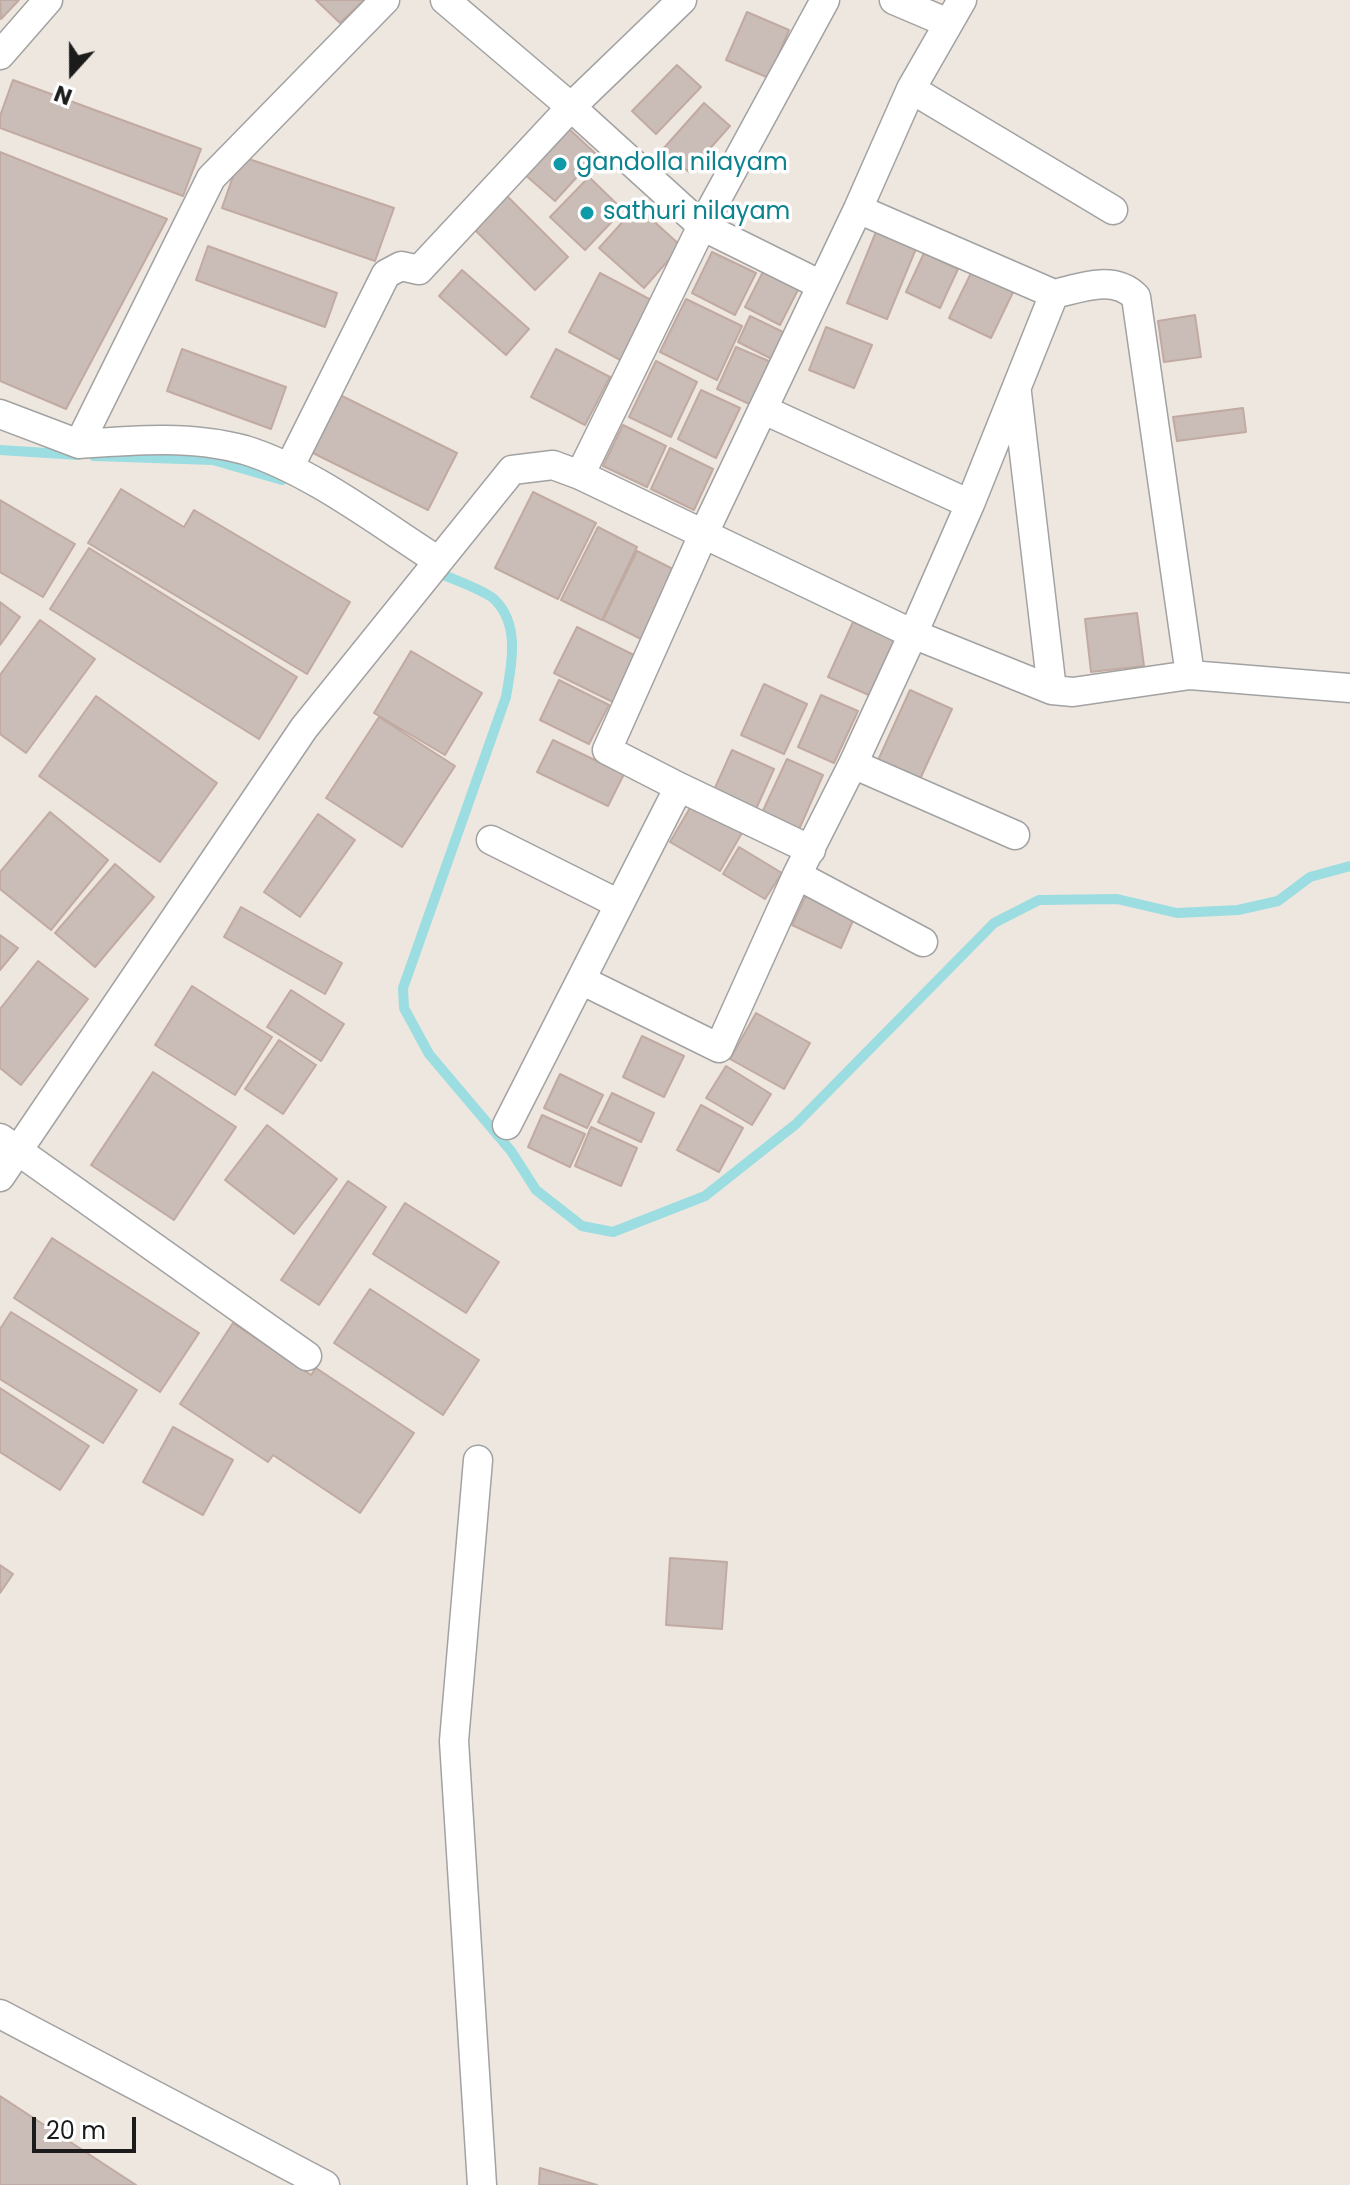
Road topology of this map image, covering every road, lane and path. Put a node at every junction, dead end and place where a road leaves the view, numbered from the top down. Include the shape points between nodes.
1 (48, 0) edge
2 (385, 0) edge
3 (445, 0) edge
4 (682, 0) edge
5 (825, 0) edge
6 (894, 0) edge
7 (955, 12) edge
8 (0, 55) edge
9 (911, 89) junction
10 (571, 107) junction
11 (858, 209) junction
12 (1113, 210) dead end
13 (702, 226) junction
14 (821, 285) junction
15 (1054, 294) junction
16 (1016, 389) junction
17 (764, 410) junction
18 (0, 414) edge
19 (79, 444) junction
20 (289, 468) junction
21 (580, 475) junction
22 (970, 504) junction
23 (703, 535) junction
24 (437, 560) junction
25 (913, 634) junction
26 (1190, 675) junction
27 (1350, 688) edge
28 (1052, 690) junction
29 (853, 764) junction
30 (679, 787) junction
31 (1015, 835) dead end
32 (491, 840) dead end
33 (811, 850) junction
34 (797, 875) junction
35 (619, 904) junction
36 (923, 942) dead end
37 (581, 980) junction
38 (507, 1125) dead end
39 (8, 1144) edge
40 (0, 1177) edge
41 (307, 1356) dead end
42 (478, 1460) dead end
43 (0, 2014) edge
44 (325, 2185) edge
45 (482, 2185) edge

1 - 8 street
2 - 19 street via 211,178
3 - 10 street
4 - 10 street
5 - 13 street
6 - 7 street
7 - 9 street
9 - 11 street
9 - 12 street
10 - 13 street
10 - 20 street via 419,270 401,266 386,274
11 - 14 street
11 - 15 street
13 - 14 street
13 - 21 street
14 - 17 street
15 - 16 street
15 - 26 street via 1106,283 1127,288 1136,297
16 - 22 street
16 - 28 street
17 - 22 street
17 - 23 street
18 - 19 street
19 - 20 street via 199,442 244,450
20 - 24 street
21 - 23 street
21 - 24 street via 553,465 512,470
22 - 25 street
23 - 25 street
23 - 30 street via 607,750
24 - 39 street via 304,728
25 - 28 street
25 - 29 street
26 - 27 street
26 - 28 street via 1073,692
29 - 31 street
29 - 33 street
30 - 33 street
30 - 35 street
32 - 35 street
33 - 34 street
34 - 36 street
34 - 37 street via 719,1048
35 - 37 street
37 - 38 street
39 - 40 street
39 - 41 street
42 - 45 street via 454,1741
43 - 44 street

